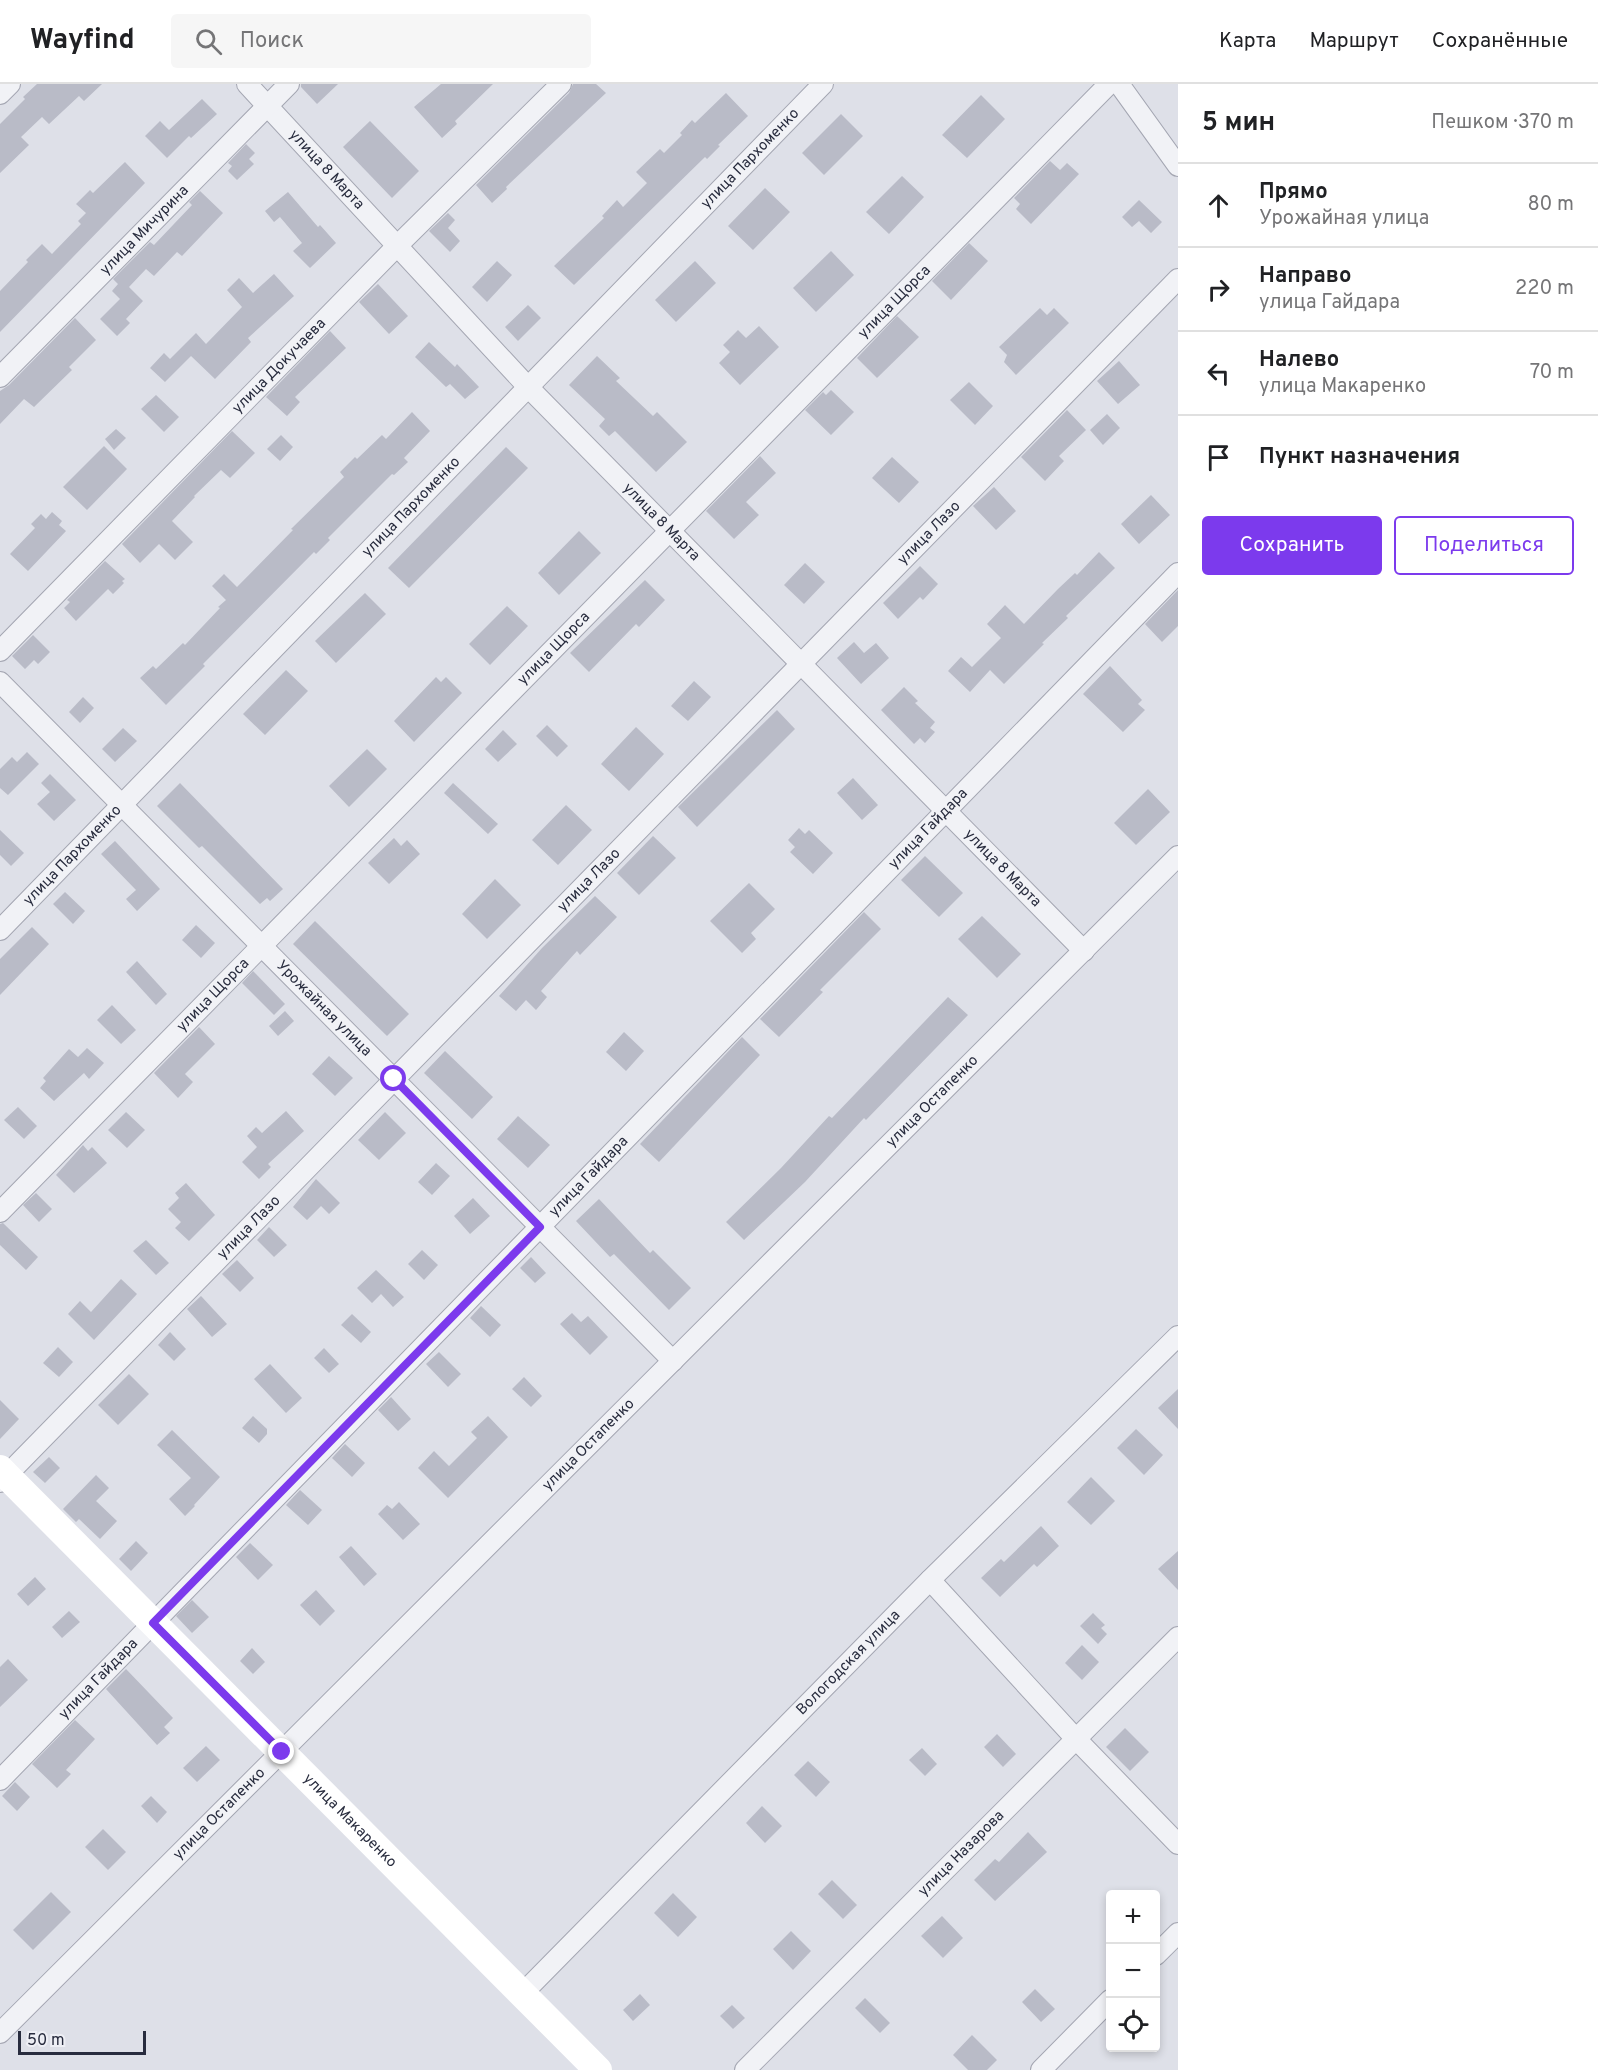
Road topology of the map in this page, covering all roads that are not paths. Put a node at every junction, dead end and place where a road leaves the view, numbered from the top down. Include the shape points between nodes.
1 (10, 84) edge
2 (248, 84) edge
3 (289, 84) edge
4 (561, 84) edge
5 (823, 84) edge
6 (1109, 84) edge
7 (1119, 84) edge
8 (0, 94) edge
9 (267, 105) junction
10 (1178, 166) edge
11 (397, 246) junction
12 (1178, 279) edge
13 (0, 377) edge
14 (528, 387) junction
15 (670, 531) junction
16 (1178, 573) edge
17 (0, 651) edge
18 (801, 663) junction
19 (0, 682) edge
20 (122, 804) junction
21 (946, 811) junction
22 (1178, 856) edge
23 (0, 930) edge
24 (262, 946) junction
25 (1084, 951) junction
26 (394, 1079) junction
27 (0, 1212) edge
28 (540, 1227) junction
29 (1178, 1336) edge
30 (673, 1361) junction
31 (2, 1475) edge
32 (930, 1580) junction
33 (153, 1623) junction
34 (1178, 1637) edge
35 (1076, 1738) junction
36 (282, 1752) junction
37 (0, 1780) edge
38 (1178, 1844) edge
39 (1178, 1933) edge
40 (1160, 1950) edge
41 (522, 1994) junction
42 (1106, 2004) edge
43 (0, 2033) edge
44 (598, 2070) edge
45 (745, 2070) edge
46 (1041, 2070) edge

1 - 8 street
2 - 9 street, улица 8 Марта
3 - 9 street, улица Мичурина
4 - 11 street, улица Докучаева
5 - 14 street, улица Пархоменко
6 - 15 street, улица Щорса
7 - 10 street
9 - 11 street, улица 8 Марта
9 - 13 street, улица Мичурина
11 - 14 street, улица 8 Марта
11 - 17 street, улица Докучаева
12 - 18 street, улица Лазо
14 - 15 street, улица 8 Марта
14 - 20 street, улица Пархоменко
15 - 18 street, улица 8 Марта
15 - 24 street, улица Щорса
16 - 21 street, улица Гайдара
18 - 21 street, улица 8 Марта
18 - 26 street, улица Лазо
19 - 20 street, Урожайная улица
20 - 23 street, улица Пархоменко
20 - 24 street, Урожайная улица
21 - 25 street, улица 8 Марта
21 - 28 street, улица Гайдара
22 - 25 street, улица Остапенко
24 - 26 street, Урожайная улица
24 - 27 street, улица Щорса
25 - 30 street, улица Остапенко
26 - 28 street, Урожайная улица
26 - 31 street, улица Лазо
28 - 30 street, Урожайная улица
28 - 33 street, улица Гайдара
29 - 32 street, Вологодская улица
30 - 36 street, улица Остапенко
31 - 33 street, улица Макаренко
32 - 35 street
32 - 41 street, Вологодская улица
33 - 36 street, улица Макаренко
33 - 37 street, улица Гайдара
34 - 35 street, улица Назарова
35 - 38 street
35 - 45 street, улица Назарова
36 - 41 street, улица Макаренко
36 - 43 street, улица Остапенко
39 - 40 street
41 - 44 street, улица Макаренко
42 - 46 street

